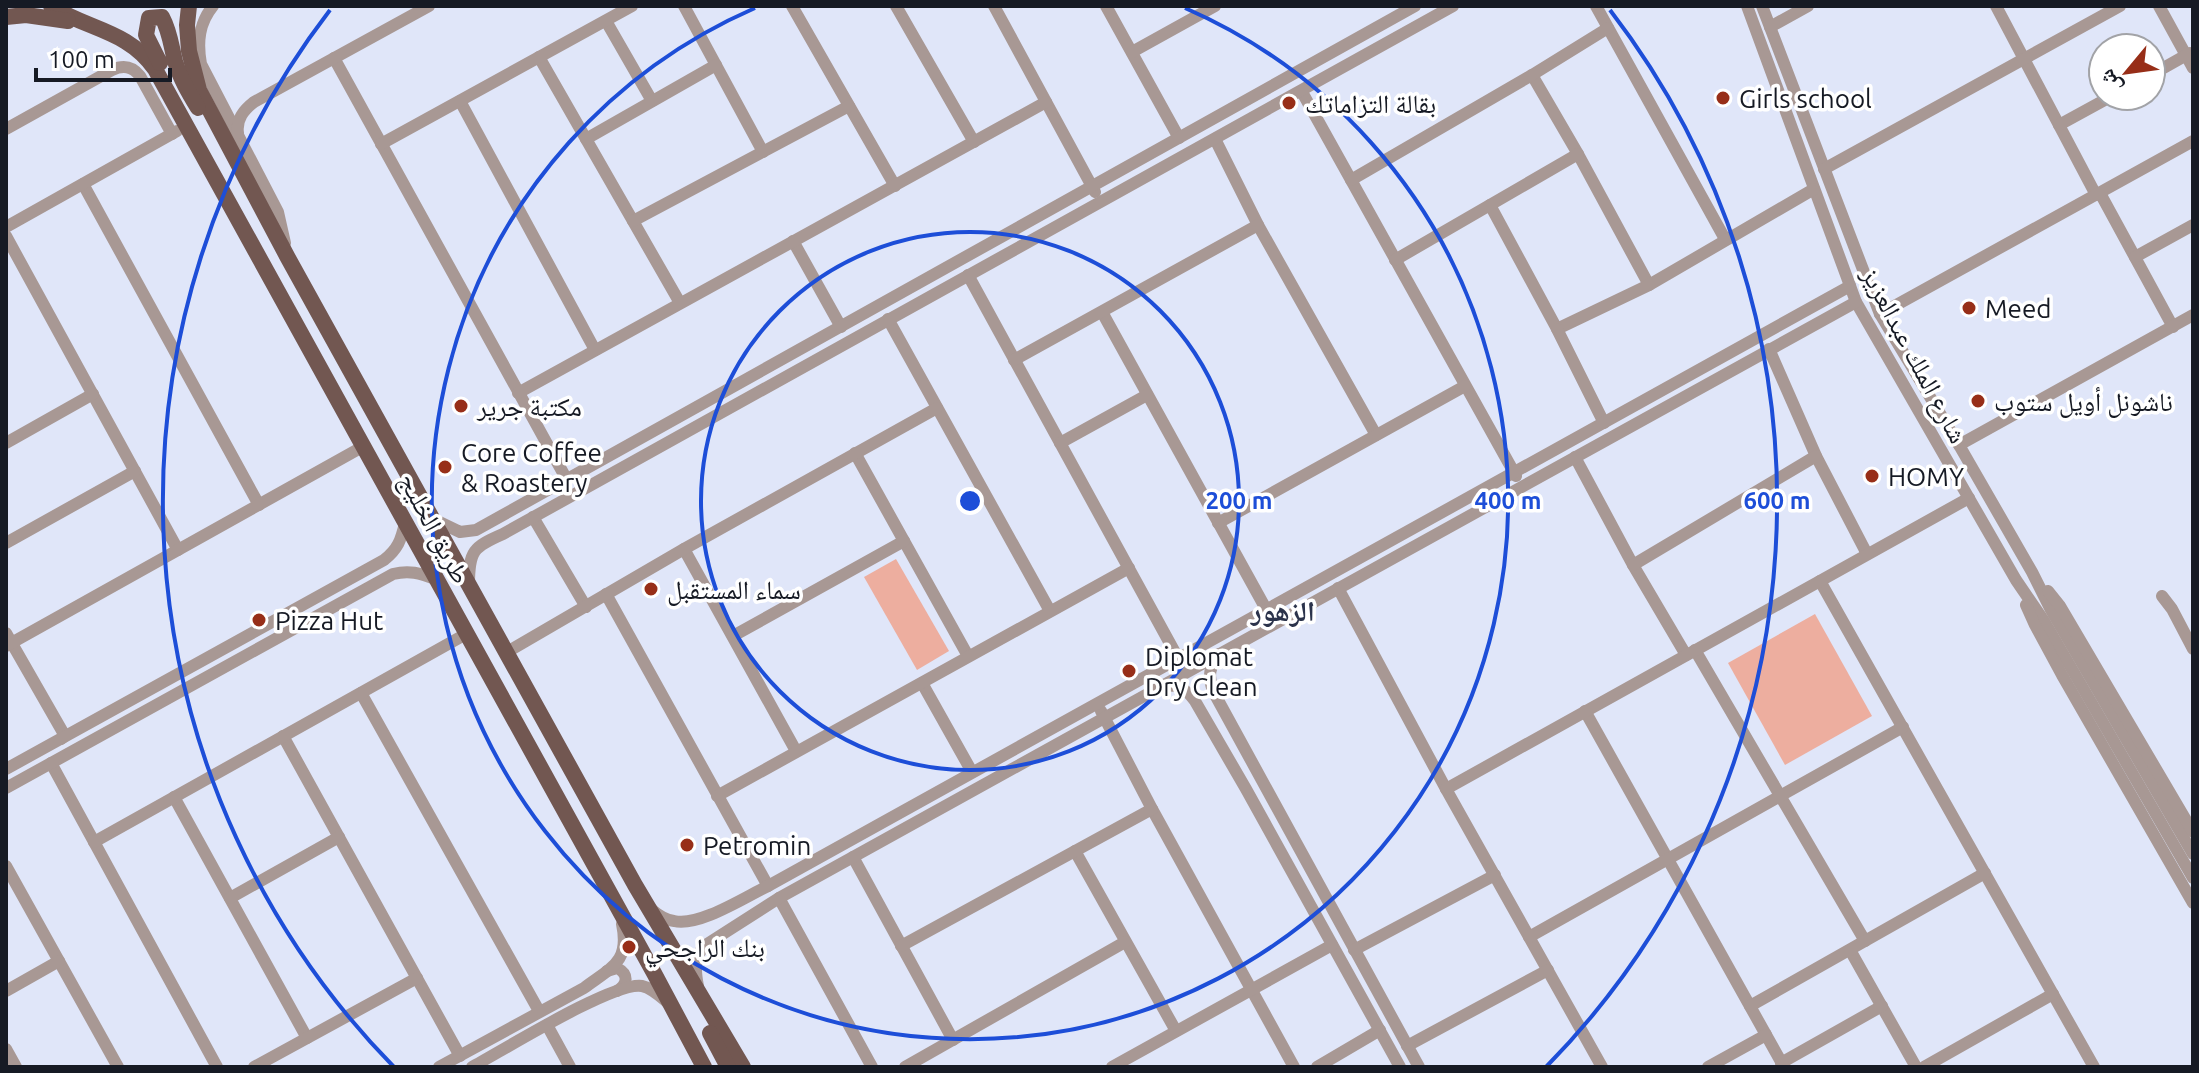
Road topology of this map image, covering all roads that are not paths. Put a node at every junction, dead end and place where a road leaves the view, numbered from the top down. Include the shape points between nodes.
1 (51, 6) edge
2 (189, 6) edge
3 (205, 6) edge
4 (213, 6) edge
5 (429, 6) edge
6 (632, 6) edge
7 (684, 6) edge
8 (792, 6) edge
9 (896, 6) edge
10 (994, 6) edge
11 (1106, 6) edge
12 (1215, 6) edge
13 (1415, 6) edge
14 (1453, 6) edge
15 (1596, 6) edge
16 (1747, 6) edge
17 (1762, 6) edge
18 (1808, 6) edge
19 (1996, 6) edge
20 (2120, 6) edge
21 (2159, 6) edge
22 (6, 17) edge
23 (606, 21) junction
24 (96, 27) junction
25 (1770, 27) junction
26 (1608, 28) junction
27 (1132, 52) junction
28 (2190, 54) edge
29 (539, 57) junction
30 (334, 58) junction
31 (2024, 59) junction
32 (192, 65) junction
33 (716, 65) junction
34 (2167, 66) edge
35 (2193, 68) edge
36 (1532, 75) junction
37 (1302, 92) junction
38 (216, 93) junction
39 (460, 101) junction
40 (652, 101) junction
41 (254, 102) junction
42 (1046, 102) junction
43 (849, 106) junction
44 (2087, 110) edge
45 (2059, 125) junction
46 (6, 129) edge
47 (179, 130) junction
48 (1179, 138) junction
49 (586, 139) junction
50 (1215, 139) junction
51 (2193, 141) edge
52 (974, 142) junction
53 (242, 143) junction
54 (381, 144) junction
55 (763, 152) junction
56 (1578, 154) junction
57 (239, 164) junction
58 (1824, 169) junction
59 (1351, 180) junction
60 (83, 184) junction
61 (895, 186) junction
62 (1092, 187) junction
63 (1814, 189) junction
64 (2098, 194) junction
65 (1100, 202) junction
66 (1490, 205) junction
67 (633, 221) junction
68 (1258, 225) junction
69 (2193, 225) edge
70 (6, 227) edge
71 (6, 236) edge
72 (1725, 239) junction
73 (793, 241) junction
74 (2135, 257) junction
75 (288, 258) junction
76 (1395, 260) junction
77 (968, 275) junction
78 (1649, 285) junction
79 (1850, 286) junction
80 (1856, 302) junction
81 (680, 303) junction
82 (1102, 312) junction
83 (1880, 314) junction
84 (2193, 315) edge
85 (888, 319) junction
86 (841, 327) junction
87 (2173, 327) junction
88 (1557, 329) junction
89 (1769, 349) junction
90 (595, 350) junction
91 (1014, 360) junction
92 (1465, 386) junction
93 (518, 393) junction
94 (93, 394) junction
95 (1147, 395) junction
96 (937, 408) junction
97 (1604, 423) junction
98 (1376, 435) junction
99 (6, 443) edge
100 (1060, 443) junction
101 (1959, 445) junction
102 (364, 446) junction
103 (855, 453) junction
104 (1816, 456) junction
105 (1575, 457) junction
106 (135, 471) junction
107 (1514, 472) junction
108 (567, 480) junction
109 (1521, 486) junction
110 (1969, 498) junction
111 (259, 505) junction
112 (515, 508) junction
113 (533, 517) junction
114 (433, 519) junction
115 (405, 523) junction
116 (1218, 523) junction
117 (514, 527) junction
118 (904, 541) junction
119 (6, 543) edge
120 (684, 549) junction
121 (178, 550) junction
122 (1867, 554) junction
123 (1633, 565) junction
124 (1129, 568) junction
125 (2032, 572) junction
126 (435, 579) junction
127 (2016, 580) junction
128 (1820, 581) junction
129 (469, 584) junction
130 (1338, 588) junction
131 (606, 594) junction
132 (2162, 596) dead end
133 (586, 607) junction
134 (1266, 609) junction
135 (1050, 611) junction
136 (466, 634) junction
137 (733, 636) junction
138 (8, 641) edge
139 (2193, 649) edge
140 (507, 652) junction
141 (1690, 653) junction
142 (1220, 654) junction
143 (968, 656) junction
144 (1178, 658) junction
145 (1151, 673) junction
146 (922, 683) junction
147 (1161, 686) junction
148 (1213, 691) junction
149 (361, 693) junction
150 (1195, 701) junction
151 (1585, 711) junction
152 (1103, 718) junction
153 (1903, 727) junction
154 (65, 736) junction
155 (283, 736) junction
156 (796, 751) junction
157 (51, 763) junction
158 (6, 769) edge
159 (972, 772) junction
160 (6, 781) edge
161 (6, 788) edge
162 (1446, 789) junction
163 (717, 796) junction
164 (1781, 796) junction
165 (174, 797) junction
166 (1152, 809) junction
167 (2193, 832) edge
168 (339, 837) junction
169 (94, 842) junction
170 (1075, 851) junction
171 (2193, 854) edge
172 (853, 857) junction
173 (1668, 859) junction
174 (6, 866) edge
175 (1985, 873) junction
176 (1495, 875) junction
177 (2193, 878) edge
178 (11, 886) edge
179 (768, 886) junction
180 (230, 898) junction
181 (779, 898) junction
182 (2193, 903) edge
183 (647, 905) junction
184 (620, 913) junction
185 (701, 918) junction
186 (662, 931) junction
187 (1529, 937) junction
188 (713, 939) junction
189 (1865, 941) junction
190 (1125, 942) junction
191 (1332, 945) junction
192 (901, 946) junction
193 (1354, 950) junction
194 (1850, 950) junction
195 (59, 961) junction
196 (1548, 970) junction
197 (603, 973) junction
198 (654, 973) junction
199 (417, 978) junction
200 (1251, 990) junction
201 (6, 991) edge
202 (614, 992) junction
203 (2053, 994) junction
204 (700, 997) junction
205 (1750, 1006) junction
206 (1882, 1006) junction
207 (673, 1008) junction
208 (539, 1011) junction
209 (547, 1025) junction
210 (1380, 1030) junction
211 (1176, 1031) junction
212 (1766, 1035) junction
213 (307, 1038) junction
214 (953, 1040) junction
215 (1407, 1046) junction
216 (6, 1049) edge
217 (460, 1056) junction
218 (1782, 1065) edge
219 (16, 1067) edge
220 (118, 1067) edge
221 (217, 1067) edge
222 (254, 1067) edge
223 (439, 1067) edge
224 (472, 1067) edge
225 (570, 1067) edge
226 (704, 1067) edge
227 (715, 1067) edge
228 (728, 1067) edge
229 (743, 1067) edge
230 (872, 1067) edge
231 (905, 1067) edge
232 (1112, 1067) edge
233 (1294, 1067) edge
234 (1317, 1067) edge
235 (1400, 1067) edge
236 (1419, 1067) edge
237 (1602, 1067) edge
238 (1708, 1067) edge
239 (1916, 1067) edge
240 (1924, 1067) edge
241 (2094, 1067) edge

1 - 24 main road, طريق الخليج
2 - 32 main road, طريق الخليج
3 - 32 street via 196,22
4 - 38 street via 200,32 199,53
5 - 30 street
6 - 23 street
7 - 33 street
8 - 43 street
9 - 52 street
10 - 42 street
11 - 27 street
12 - 27 street
13 - 48 street
14 - 37 street
15 - 26 street
16 - 63 street, شارع الملك عبدالعزيز
17 - 25 street, شارع الملك عبدالعزيز
18 - 25 street
19 - 31 street
20 - 31 street
21 - 28 street
22 - 24 main road via 26,15
23 - 29 street
23 - 40 street
24 - 47 main road, طريق الخليج via 132,45 149,61
25 - 58 street, شارع الملك عبدالعزيز
26 - 36 street
26 - 72 street
27 - 48 street
28 - 34 street
28 - 35 street
29 - 39 street
29 - 49 street
30 - 41 street
30 - 54 street
31 - 45 street
31 - 58 street
32 - 57 main road, طريق الخليج via 199,90
33 - 40 street
33 - 55 street
36 - 56 street
36 - 59 street
37 - 50 street
37 - 59 street
38 - 41 street via 235,106
38 - 53 street
39 - 54 street
39 - 90 street
40 - 49 street
41 - 53 street via 237,127
42 - 52 street
42 - 62 street
43 - 55 street
43 - 61 street
44 - 45 street
45 - 64 street
46 - 47 street via 124,67 135,70
47 - 57 main road via 175,92 146,35 149,18 162,17 187,90 214,137
47 - 60 street
47 - 102 main road, طريق الخليج
48 - 62 street
49 - 67 street
50 - 65 street
50 - 68 street
51 - 64 street
52 - 61 street
53 - 75 street via 278,212
54 - 93 street
55 - 67 street
56 - 66 street
56 - 78 street
57 - 75 main road, طريق الخليج
58 - 83 street, شارع الملك عبدالعزيز
59 - 76 street
60 - 70 street
60 - 111 street
61 - 73 street
62 - 65 street
62 - 86 street
63 - 72 street
63 - 79 street, شارع الملك عبدالعزيز
64 - 74 street
64 - 83 street
65 - 77 street
66 - 76 street
66 - 88 street
67 - 81 street
68 - 82 street
68 - 98 street
69 - 74 street
71 - 94 street
72 - 78 street
73 - 81 street
73 - 86 street
74 - 87 street
75 - 114 main road, طريق الخليج
76 - 92 street
77 - 85 street
77 - 91 street
78 - 88 street
79 - 80 street, شارع الملك عبدالعزيز
79 - 97 street
80 - 89 street
80 - 110 street, شارع الملك عبدالعزيز
81 - 90 street
82 - 91 street
82 - 95 street
83 - 101 street, شارع الملك عبدالعزيز
84 - 87 street
85 - 96 street
85 - 113 street
86 - 108 street
87 - 101 street
88 - 97 street
89 - 104 street
89 - 105 street
90 - 93 street
91 - 100 street
92 - 98 street
92 - 107 street
93 - 108 street
94 - 99 street
94 - 106 street
95 - 100 street
95 - 116 street
96 - 103 street
96 - 135 street
97 - 107 street
98 - 116 street
100 - 124 street
101 - 125 street, شارع الملك عبدالعزيز
102 - 111 street
102 - 115 main road, طريق الخليج
103 - 118 street
103 - 120 street
104 - 122 street
104 - 123 street
105 - 109 street
105 - 123 street
106 - 119 street
106 - 121 street
107 - 109 street
107 - 134 street
108 - 112 street
109 - 130 street
110 - 122 street
110 - 127 street, شارع الملك عبدالعزيز
111 - 121 street
112 - 114 street via 467,532
112 - 117 street
113 - 117 street
113 - 133 street
114 - 129 main road, طريق الخليج
115 - 126 main road, طريق الخليج
115 - 154 street via 394,553 384,560
116 - 134 street
117 - 129 street via 472,553
118 - 137 street
118 - 143 street
120 - 131 street
120 - 137 street
121 - 138 street
122 - 128 street
123 - 141 street
124 - 135 street
124 - 144 street
125 - 167 street, شارع الملك عبدالعزيز via 2060,606
125 - 171 street, شارع الملك عبدالعزيز
126 - 136 main road, طريق الخليج
126 - 157 street via 418,572 393,574
127 - 177 street, شارع الملك عبدالعزيز
127 - 182 street, شارع الملك عبدالعزيز via 2062,675
128 - 141 street
128 - 153 street
129 - 140 main road, طريق الخليج
130 - 142 street
130 - 162 street
131 - 133 street
131 - 163 street
132 - 139 street
133 - 140 street
134 - 144 street
135 - 143 street
136 - 149 street
136 - 184 main road, طريق الخليج
137 - 156 street
138 - 154 street
140 - 183 main road, طريق الخليج
141 - 151 street
141 - 164 street
142 - 147 street
142 - 148 street via 1211,668
143 - 146 street
144 - 145 street
145 - 152 street via 1103,708
145 - 159 street
146 - 156 street
146 - 159 street
147 - 150 street via 1178,686
147 - 152 street
148 - 150 street via 1201,687
148 - 193 street
149 - 155 street
149 - 208 street
150 - 191 street
151 - 162 street
151 - 173 street
152 - 166 street
152 - 172 street
153 - 164 street
153 - 175 street
154 - 158 street
154 - 160 street
155 - 165 street
155 - 168 street
156 - 163 street
157 - 161 street
157 - 169 street
159 - 179 street
162 - 176 street
163 - 179 street
164 - 173 street
164 - 189 street
165 - 169 street
165 - 180 street
166 - 170 street
166 - 200 street
168 - 180 street
168 - 199 street
169 - 221 street
170 - 190 street
170 - 192 street
172 - 181 street
172 - 192 street
173 - 187 street
173 - 205 street
174 - 178 street
175 - 189 street
175 - 203 street
176 - 187 street
176 - 193 street
178 - 195 street
179 - 185 street
180 - 213 street
181 - 188 street
181 - 230 street
183 - 185 street via 673,921
183 - 186 main road, طريق الخليج
184 - 197 street via 625,947
184 - 198 main road, طريق الخليج
185 - 188 street via 697,934
186 - 204 main road, طريق الخليج
186 - 228 main road via 681,980
187 - 196 street
188 - 204 street via 697,957
189 - 194 street
190 - 211 street
190 - 214 street
191 - 200 street
191 - 210 street
192 - 214 street
193 - 215 street
194 - 205 street
194 - 206 street
195 - 201 street
195 - 220 street
196 - 215 street
196 - 237 street
197 - 202 street via 614,967 624,974 625,985
197 - 208 street
198 - 207 main road, طريق الخليج
198 - 227 main road
199 - 213 street
199 - 217 street
200 - 211 street
200 - 233 street
202 - 207 street via 645,987
202 - 209 street
203 - 240 street
203 - 241 street
204 - 229 main road, طريق الخليج
205 - 212 street
206 - 218 street
206 - 239 street
207 - 226 main road, طريق الخليج
208 - 217 street
209 - 224 street
209 - 225 street
210 - 234 street
210 - 235 street
211 - 232 street
212 - 218 street
212 - 238 street
213 - 222 street
214 - 231 street
215 - 236 street
216 - 219 street
217 - 223 street

